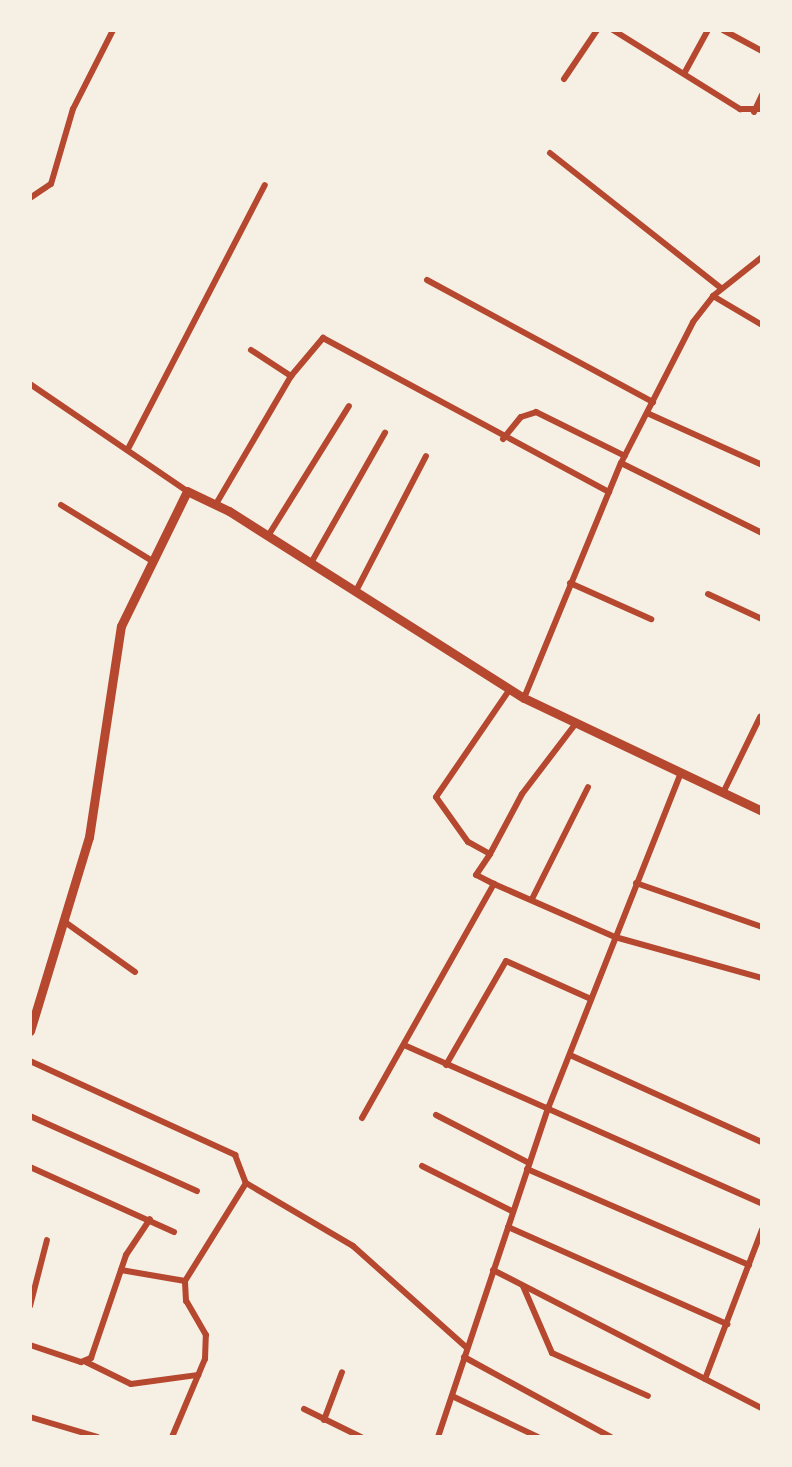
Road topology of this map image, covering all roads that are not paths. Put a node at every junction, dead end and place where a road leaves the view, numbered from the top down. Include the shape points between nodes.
1 (113, 30) edge
2 (597, 30) edge
3 (612, 30) edge
4 (708, 30) edge
5 (723, 30) edge
6 (762, 51) edge
7 (685, 72) junction
8 (564, 78) dead end
9 (762, 95) edge
10 (758, 111) edge
11 (550, 152) dead end
12 (264, 185) dead end
13 (30, 198) edge
14 (762, 257) edge
15 (427, 280) dead end
16 (721, 288) junction
17 (713, 296) junction
18 (762, 325) edge
19 (251, 350) dead end
20 (291, 376) junction
21 (30, 384) edge
22 (653, 402) junction
23 (349, 406) dead end
24 (647, 412) junction
25 (385, 434) dead end
26 (503, 438) junction
27 (129, 447) junction
28 (426, 456) dead end
29 (623, 460) junction
30 (762, 465) edge
31 (187, 491) junction
32 (609, 492) junction
33 (216, 504) junction
34 (61, 505) dead end
35 (762, 533) edge
36 (268, 536) junction
37 (148, 559) junction
38 (311, 563) junction
39 (570, 583) junction
40 (356, 591) junction
41 (708, 594) dead end
42 (651, 619) dead end
43 (762, 619) edge
44 (510, 689) junction
45 (524, 698) junction
46 (760, 717) edge
47 (576, 723) junction
48 (681, 773) junction
49 (588, 787) dead end
50 (723, 793) junction
51 (762, 811) edge
52 (490, 854) junction
53 (636, 883) junction
54 (494, 884) junction
55 (532, 899) junction
56 (65, 922) junction
57 (762, 927) edge
58 (615, 937) junction
59 (134, 972) dead end
60 (762, 978) edge
61 (592, 999) junction
62 (30, 1031) edge
63 (404, 1045) junction
64 (570, 1055) junction
65 (30, 1062) edge
66 (446, 1065) junction
67 (550, 1106) junction
68 (436, 1115) dead end
69 (30, 1116) edge
70 (362, 1118) dead end
71 (762, 1142) edge
72 (422, 1166) dead end
73 (528, 1166) junction
74 (30, 1167) edge
75 (246, 1183) junction
76 (197, 1190) dead end
77 (762, 1204) edge
78 (512, 1212) junction
79 (150, 1219) junction
80 (508, 1227) junction
81 (762, 1230) edge
82 (174, 1232) dead end
83 (48, 1240) dead end
84 (749, 1265) junction
85 (120, 1270) junction
86 (493, 1270) junction
87 (185, 1281) junction
88 (523, 1286) junction
89 (30, 1306) edge
90 (727, 1324) junction
91 (30, 1345) edge
92 (467, 1348) junction
93 (464, 1357) junction
94 (86, 1362) junction
95 (342, 1372) dead end
96 (198, 1375) junction
97 (704, 1379) junction
98 (452, 1396) junction
99 (648, 1396) dead end
100 (762, 1408) edge
101 (304, 1409) dead end
102 (30, 1418) edge
103 (324, 1420) junction
104 (97, 1437) edge
105 (172, 1437) edge
106 (361, 1437) edge
107 (438, 1437) edge
108 (538, 1437) edge
109 (611, 1437) edge

1 - 13 street via 73,108 51,184
2 - 8 street
3 - 7 street
4 - 7 street
5 - 6 street
7 - 10 street
9 - 10 street
11 - 16 street
12 - 27 street
14 - 16 street
15 - 22 street
16 - 17 street
17 - 18 street
17 - 22 street
19 - 20 street
20 - 26 street via 318,339 328,339
20 - 33 street
21 - 27 street
22 - 24 street
23 - 36 street
24 - 29 street
24 - 30 street
25 - 38 street
26 - 29 street via 521,417 536,412
26 - 32 street
27 - 31 street
28 - 40 street
29 - 32 street
29 - 35 street
31 - 33 street
31 - 37 street
32 - 39 street
33 - 36 street
34 - 37 street
36 - 38 street
37 - 56 street via 121,626 90,837
38 - 40 street
39 - 42 street
39 - 45 street
40 - 44 street
41 - 43 street
44 - 45 street
44 - 52 street via 436,797 468,842
45 - 47 street
46 - 50 street
47 - 48 street
47 - 52 street via 522,794
48 - 50 street
48 - 53 street
49 - 55 street
50 - 51 street
52 - 54 street via 476,875
53 - 57 street
53 - 58 street
54 - 55 street
54 - 63 street
55 - 58 street
56 - 59 street
56 - 62 street
58 - 60 street
58 - 61 street
61 - 64 street
61 - 66 street via 506,961
63 - 66 street
63 - 70 street
64 - 67 street
64 - 71 street
65 - 75 street via 235,1156
66 - 67 street
67 - 73 street
67 - 77 street
68 - 73 street
69 - 76 street
72 - 78 street
73 - 78 street
73 - 84 street
74 - 79 street
75 - 87 street
75 - 92 street via 354,1246
78 - 80 street
79 - 82 street
79 - 85 street
80 - 86 street
80 - 90 street
81 - 84 street
83 - 89 street
84 - 90 street
85 - 87 street
85 - 94 street
86 - 88 street
86 - 92 street
87 - 96 street via 186,1301 206,1334
88 - 97 street
88 - 99 street via 552,1353
90 - 97 street
91 - 94 street
92 - 93 street
93 - 98 street
93 - 109 street
94 - 96 street via 131,1384
95 - 103 street
96 - 105 street
97 - 100 street
98 - 107 street
98 - 108 street
101 - 103 street
102 - 104 street
103 - 106 street

